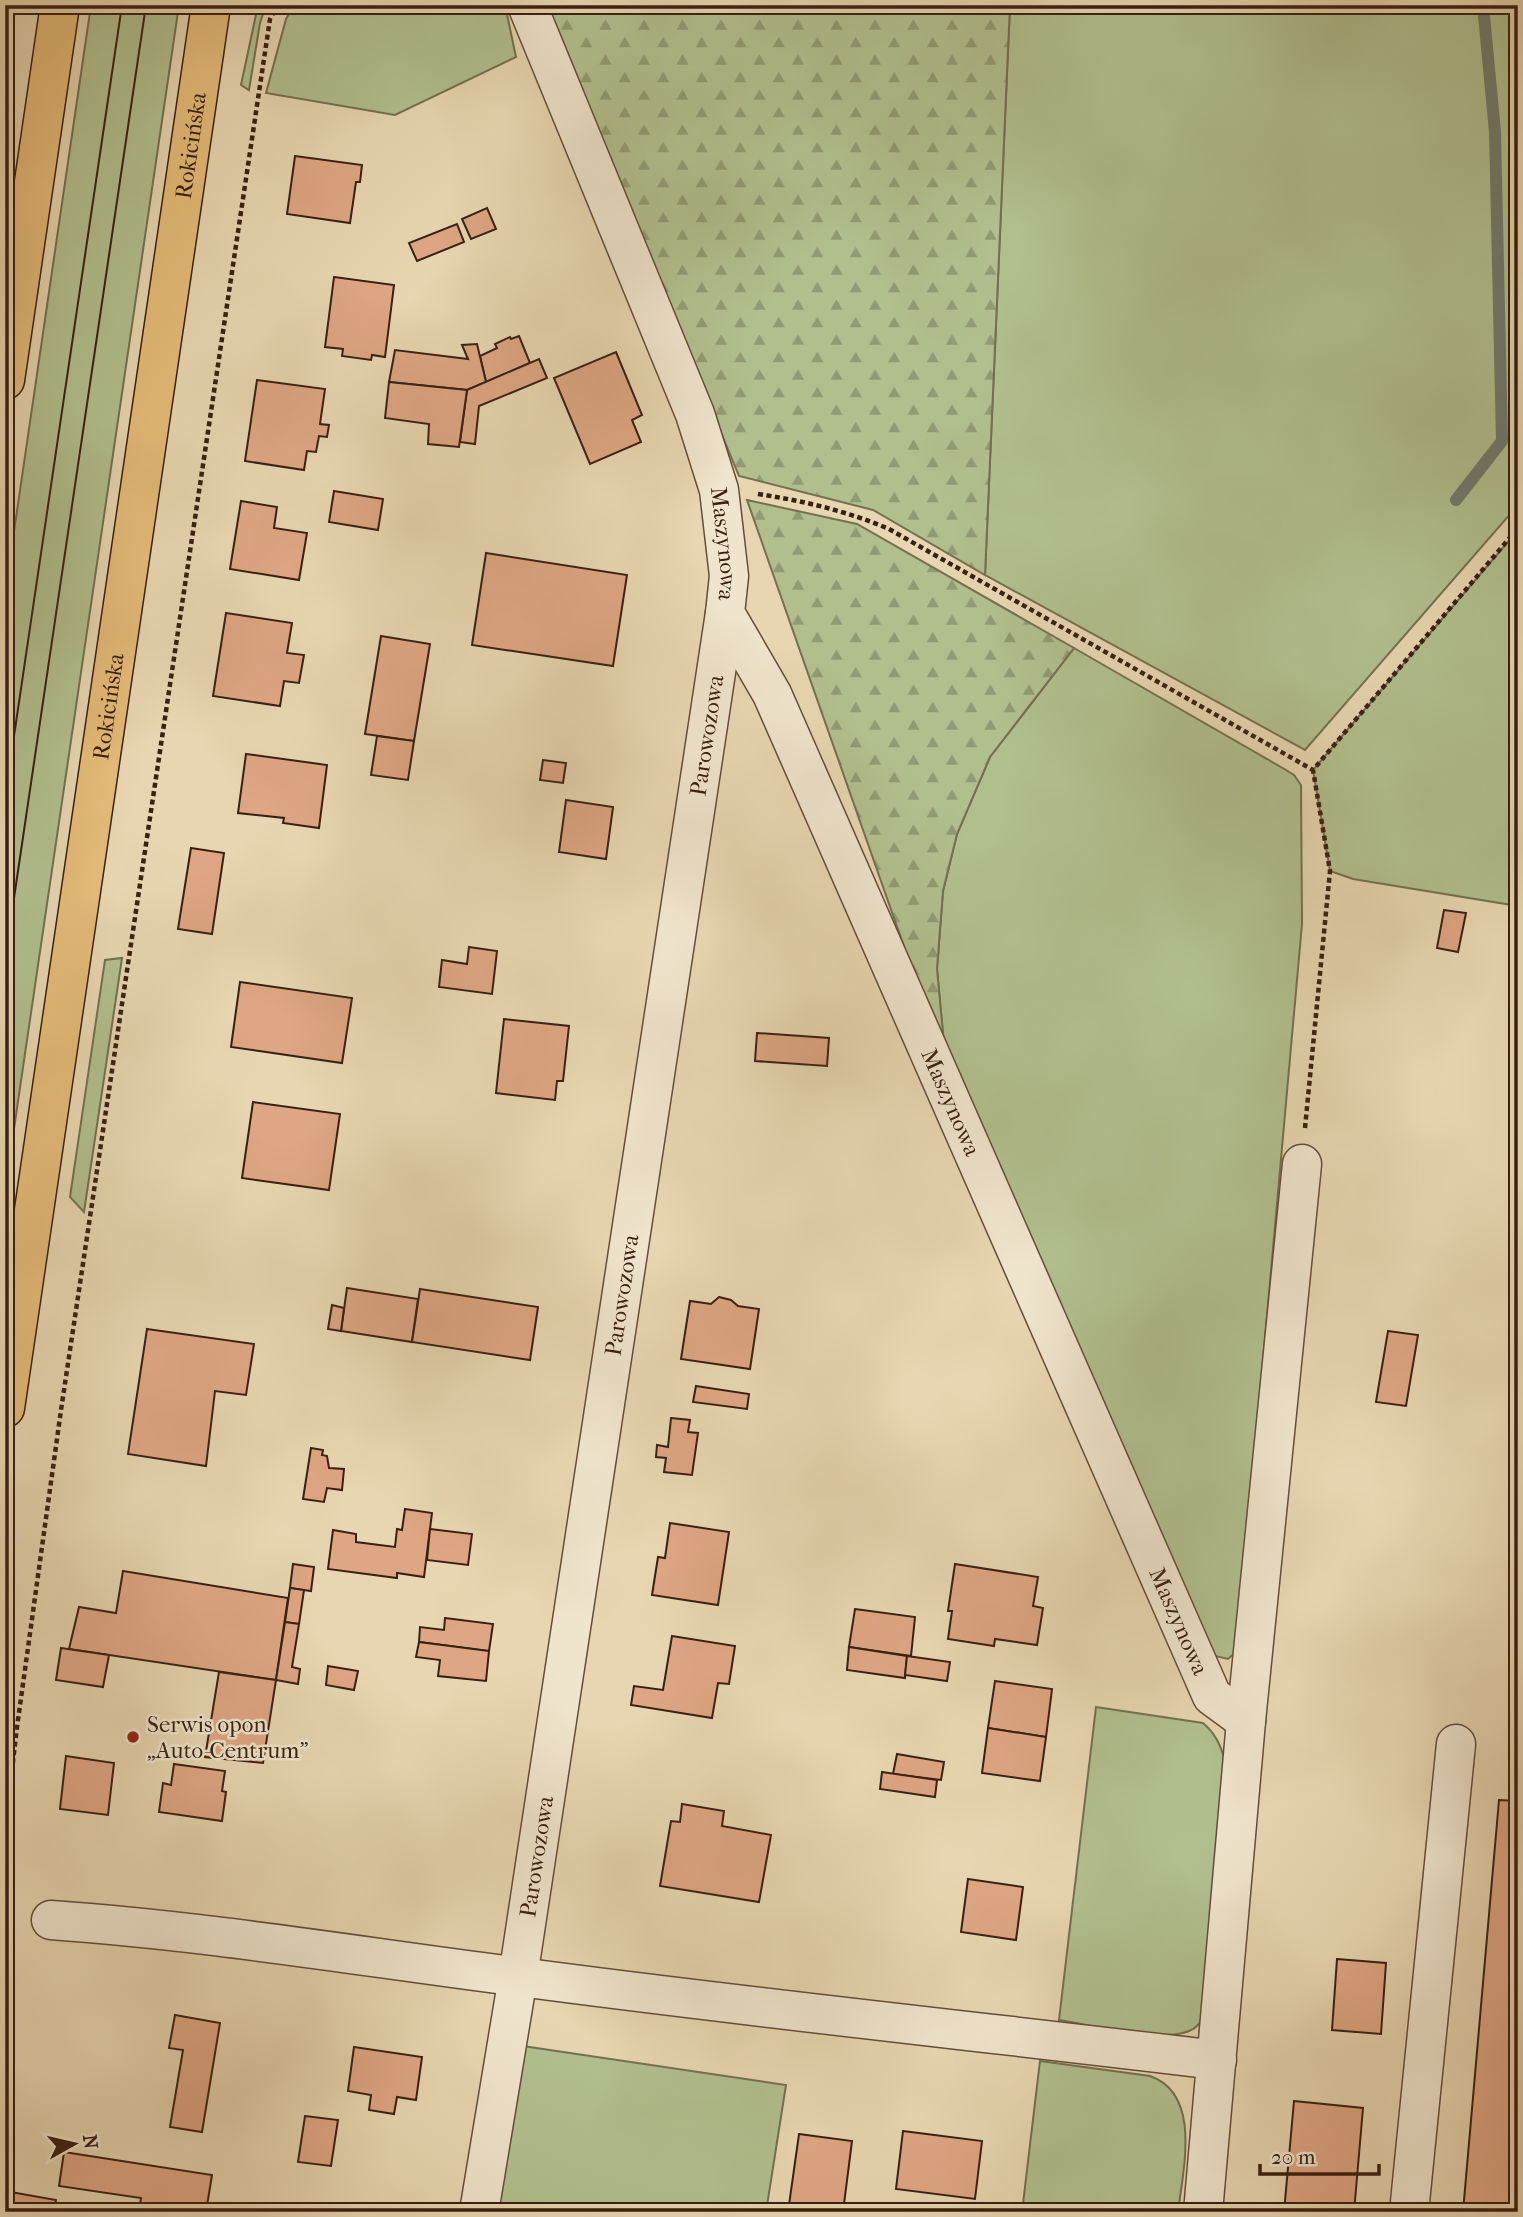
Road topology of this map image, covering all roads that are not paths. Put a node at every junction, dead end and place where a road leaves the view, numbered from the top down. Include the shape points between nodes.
1 (60, 5) edge
2 (211, 5) edge
3 (527, 5) edge
4 (5, 380) edge
5 (725, 613) junction
6 (1302, 1164) road end
7 (5, 1408) edge
8 (1246, 1721) junction
9 (1456, 1744) dead end
10 (51, 1920) dead end
11 (519, 1977) junction
12 (1217, 2060) junction
13 (479, 2212) edge
14 (1203, 2212) edge
15 (1409, 2212) edge

1 - 4 main road
2 - 7 main road, Rokicińska
3 - 5 street, Maszynowa via 695,414 719,490 729,576
5 - 8 street, Maszynowa via 772,694 1212,1696
5 - 11 street, Parowozowa
6 - 8 street
8 - 12 street
9 - 15 street
10 - 11 street via 267,1942
11 - 12 street
11 - 13 street, Parowozowa
12 - 14 street

